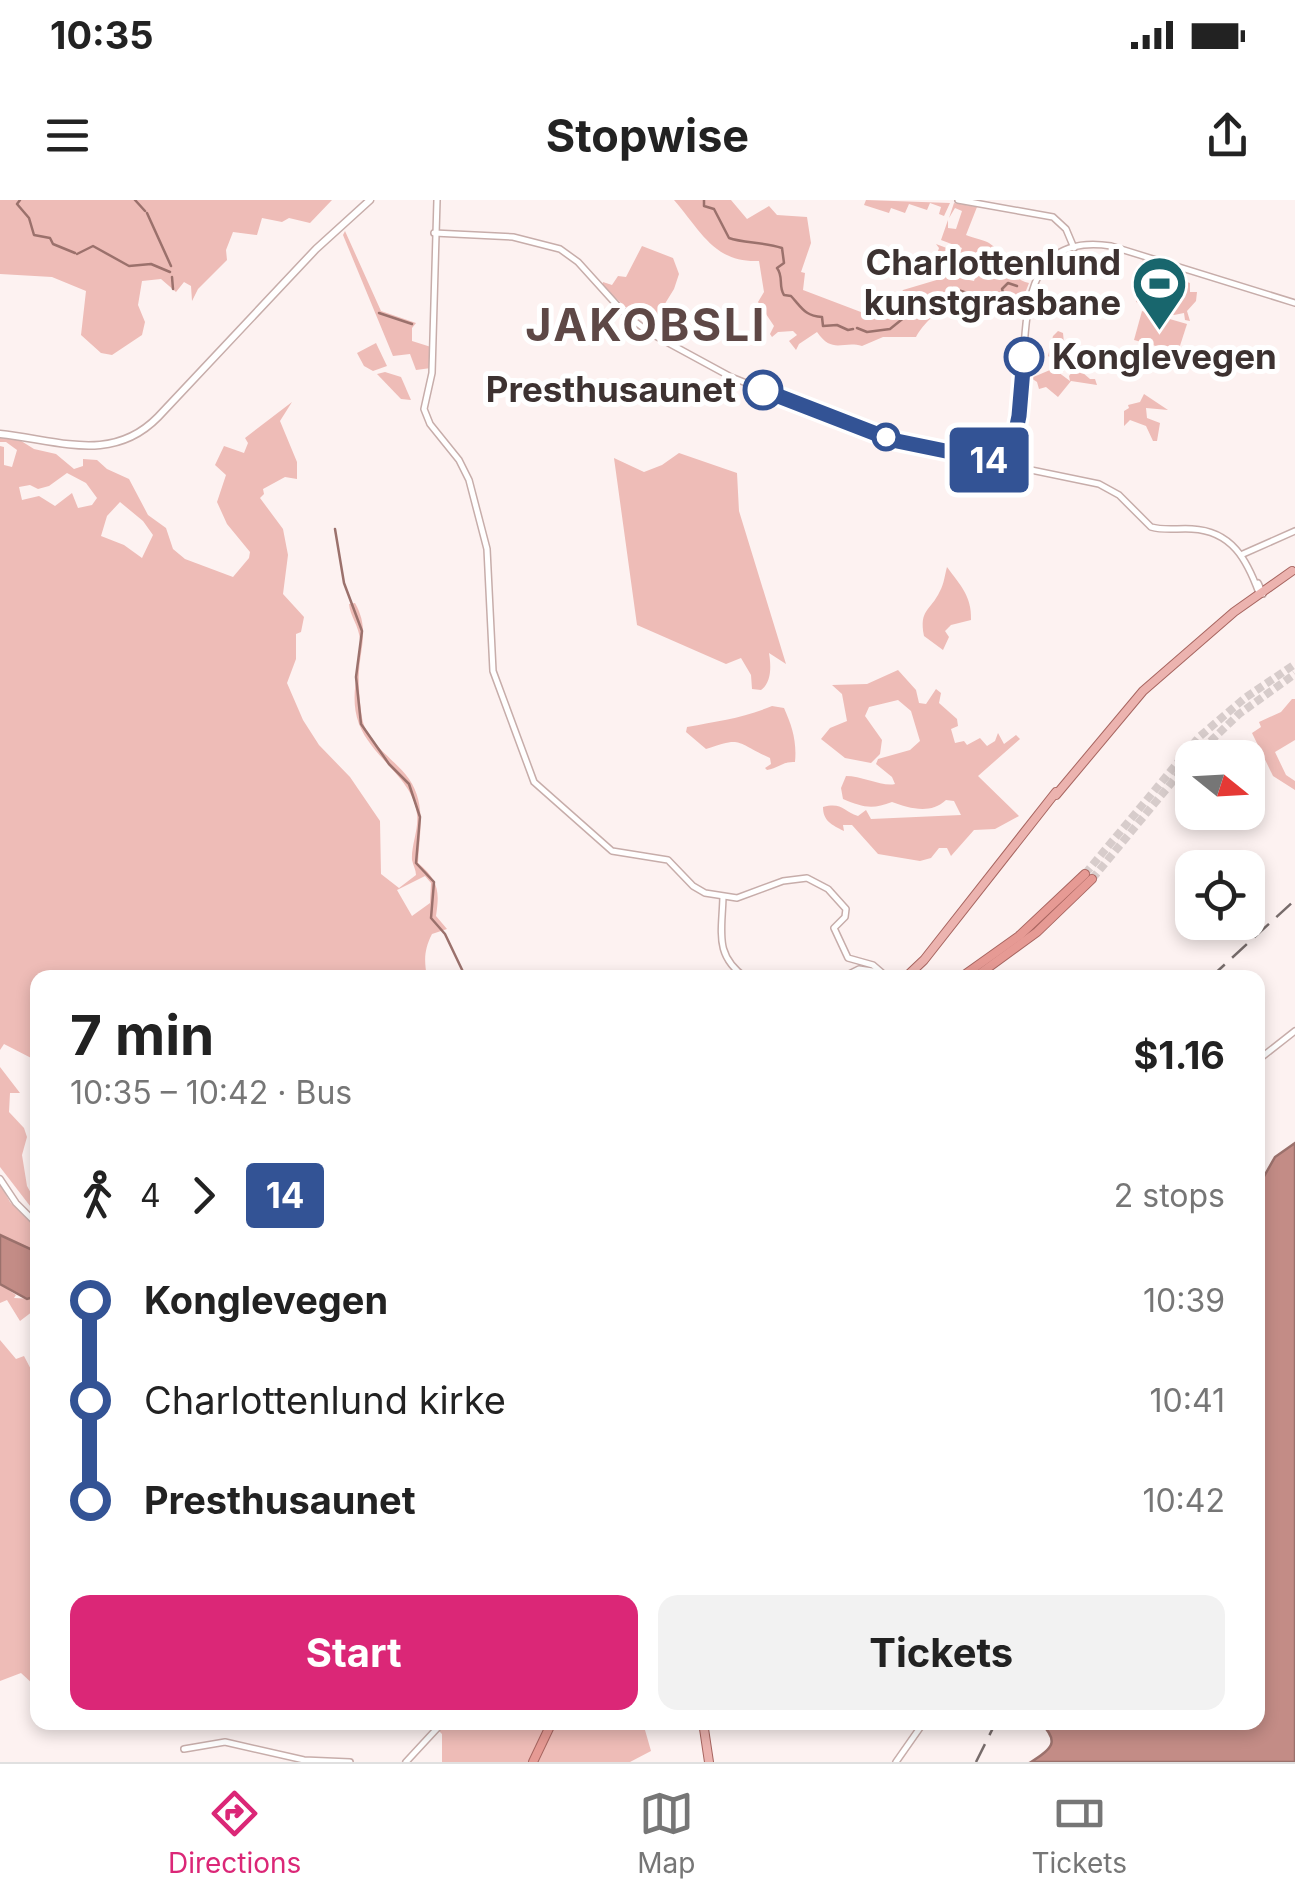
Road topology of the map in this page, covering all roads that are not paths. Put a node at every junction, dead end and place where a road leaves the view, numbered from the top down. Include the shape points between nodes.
1 (370, 200) edge
2 (438, 200) edge
3 (958, 200) edge
4 (434, 233) junction
5 (1074, 248) junction
6 (1295, 302) edge
7 (0, 434) edge
8 (1009, 464) junction
9 (1295, 532) edge
10 (1242, 555) junction
11 (1294, 570) edge
12 (1260, 588) junction
13 (1088, 876) tunnel mouth
14 (723, 897) junction
15 (735, 970) edge
16 (878, 970) edge
17 (913, 970) edge
18 (975, 970) edge
19 (1295, 1031) edge
20 (1265, 1055) edge
21 (0, 1179) edge
22 (30, 1217) edge
23 (436, 1730) edge
24 (548, 1730) edge
25 (703, 1730) edge
26 (918, 1730) edge
27 (184, 1750) dead end
28 (350, 1762) edge
29 (406, 1762) edge
30 (533, 1762) edge
31 (709, 1762) edge
32 (896, 1762) edge

1 - 7 main road via 142,433 100,446
2 - 4 street
3 - 5 street via 1050,216 1064,225
4 - 8 street via 556,247 635,322 728,376 892,440
4 - 14 street via 425,414 468,480 487,549 492,671 528,770 612,851 664,859 699,890
5 - 6 street via 1111,246
5 - 8 street via 1043,268 1029,292
8 - 10 street via 1102,485 1150,527 1211,532
9 - 10 street
10 - 12 street
11 - 12 main road
11 - 12 main road
12 - 17 main road via 1143,691
13 - 18 highway
14 - 15 street via 723,953
14 - 16 street via 813,880 846,908 834,928 846,956
19 - 20 street
21 - 22 street
23 - 29 street
24 - 30 highway
25 - 31 main road
26 - 32 street
27 - 28 street via 225,1742 304,1760

